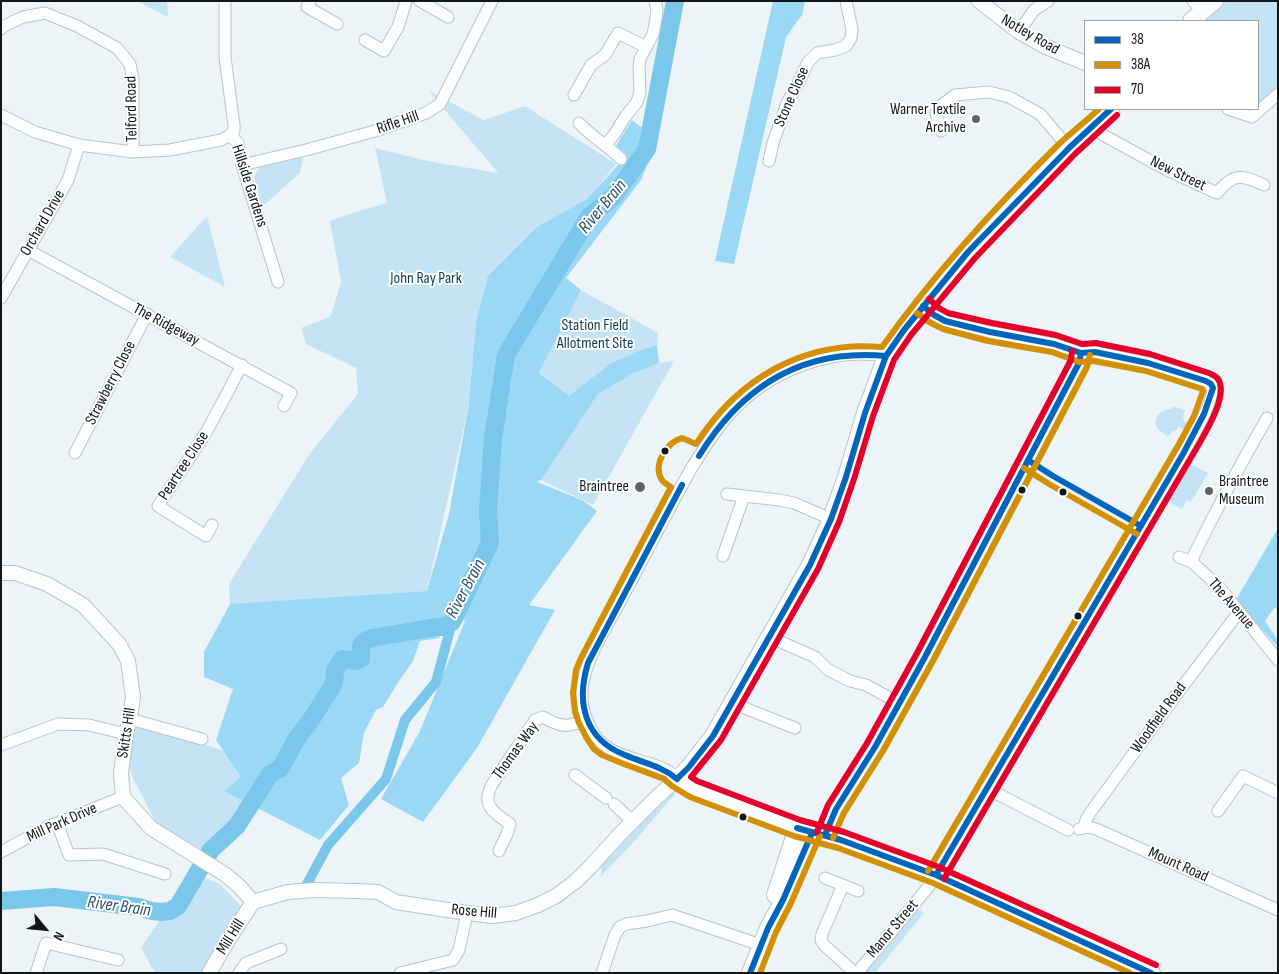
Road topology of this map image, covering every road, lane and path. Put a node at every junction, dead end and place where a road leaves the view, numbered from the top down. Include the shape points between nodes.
1 (225, 1) edge
2 (406, 1) edge
3 (420, 1) edge
4 (492, 1) edge
5 (656, 1) edge
6 (846, 1) edge
7 (979, 1) edge
8 (1048, 1) edge
9 (1215, 1) edge
10 (304, 3) edge
11 (1195, 11) edge
12 (448, 17) dead end
13 (337, 24) dead end
14 (1, 29) edge
15 (1019, 32) junction
16 (364, 40) dead end
17 (646, 47) junction
18 (1084, 62) edge
19 (1278, 94) edge
20 (574, 95) dead end
21 (1110, 110) edge
22 (1231, 110) edge
23 (1, 115) edge
24 (579, 123) dead end
25 (1093, 127) junction
26 (941, 131) dead end
27 (230, 134) junction
28 (79, 144) junction
29 (606, 145) junction
30 (1068, 148) junction
31 (133, 152) junction
32 (622, 159) dead end
33 (769, 161) dead end
34 (242, 164) junction
35 (1264, 185) dead end
36 (28, 250) junction
37 (278, 282) dead end
38 (1, 298) edge
39 (923, 306) junction
40 (147, 314) junction
41 (1081, 353) junction
42 (886, 356) junction
43 (242, 365) junction
44 (284, 406) dead end
45 (1267, 418) dead end
46 (75, 453) dead end
47 (727, 494) dead end
48 (744, 496) junction
49 (831, 519) junction
50 (212, 525) dead end
51 (723, 556) dead end
52 (1179, 557) dead end
53 (1192, 562) junction
54 (1, 572) edge
55 (1240, 612) junction
56 (781, 642) dead end
57 (1278, 660) edge
58 (732, 703) junction
59 (899, 703) junction
60 (130, 719) junction
61 (587, 720) junction
62 (795, 728) dead end
63 (126, 734) junction
64 (202, 739) dead end
65 (1, 745) edge
66 (575, 775) dead end
67 (677, 778) junction
68 (986, 788) junction
69 (1278, 793) edge
70 (123, 797) junction
71 (1218, 811) dead end
72 (633, 822) junction
73 (57, 823) junction
74 (1076, 829) junction
75 (811, 832) junction
76 (499, 851) dead end
77 (1, 852) edge
78 (165, 874) dead end
79 (825, 878) dead end
80 (933, 880) junction
81 (843, 885) junction
82 (858, 891) dead end
83 (253, 902) junction
84 (1278, 910) edge
85 (466, 913) junction
86 (760, 945) junction
87 (281, 949) dead end
88 (118, 960) dead end
89 (211, 972) edge
90 (36, 973) edge
91 (238, 973) edge
92 (400, 973) edge
93 (602, 973) edge
94 (750, 973) edge
95 (856, 973) edge
96 (1152, 973) edge

1 - 27 street, Hillside Gardens via 225,57 234,125
2 - 16 street via 398,27 384,51
3 - 12 street
4 - 34 street, Rifle Hill via 440,104 426,113 375,131
5 - 17 street via 653,34
6 - 33 street, Stone Close via 851,38 846,46 817,53 808,62 786,103
7 - 15 street, Notley Road
8 - 15 street via 1034,10
9 - 11 main road
10 - 13 street
14 - 31 street, Telford Road via 23,17 44,13 77,26 117,48 130,64 133,80
15 - 18 street, Notley Road
17 - 20 street via 618,33 605,55 591,65
17 - 29 street via 638,68 640,92 637,102
19 - 22 street via 1252,117
21 - 25 main road
23 - 28 street via 35,132
24 - 29 street
25 - 30 main road
25 - 35 street, New Street via 1167,170 1217,193 1237,177
26 - 30 street via 936,112 948,99 956,95 990,92 1009,97 1040,114
27 - 31 street via 221,140 170,150
27 - 34 street, Hillside Gardens via 238,143
28 - 31 street
28 - 36 street, Orchard Drive via 68,180
29 - 32 street
30 - 39 main road via 968,252
34 - 37 street, Hillside Gardens
36 - 38 street, Orchard Drive
36 - 40 street, The Ridgeway
39 - 41 street via 945,321 1054,344
39 - 42 main road
40 - 43 street, The Ridgeway
40 - 46 street, Strawberry Close
41 - 59 street via 1076,370
41 - 68 street, Manor Street via 1095,352 1148,363 1206,381 1213,388 1201,422 1183,454
42 - 49 main road
42 - 61 street via 852,355 800,366 770,380 728,416 691,469 588,663 582,693
43 - 44 street, The Ridgeway via 291,393
43 - 50 street, Peartree Close via 207,431 158,506 206,536
45 - 53 street via 1240,464
47 - 48 street
48 - 49 street via 779,500
48 - 51 street
49 - 58 main road via 810,565
52 - 53 street, The Avenue
53 - 55 street, The Avenue
54 - 60 street, Skitts Hill via 15,573 47,584 83,605 118,644 128,661 133,697
55 - 57 street, The Avenue
55 - 74 street, Woodfield Road via 1086,820
56 - 59 street via 816,657 827,669 850,682 866,685
58 - 62 street
58 - 67 main road via 705,747
59 - 75 street via 836,809
60 - 63 street, Skitts Hill
60 - 64 street
61 - 67 street via 606,747
61 - 76 street, Thomas Way via 571,726 557,725 543,718 535,720 488,792 492,810 510,824
63 - 65 street via 88,725 58,724
63 - 70 street, Skitts Hill
66 - 72 street
67 - 72 street, Rose Hill
67 - 75 main road via 693,789
68 - 74 street, Mount Road
68 - 80 street, Manor Street
69 - 71 street via 1243,776
70 - 73 street, Mill Park Drive
70 - 83 street via 152,828 226,875
72 - 85 street, Rose Hill via 584,874 551,898 508,914
73 - 77 street, Mill Park Drive
73 - 78 street via 69,855 103,854
74 - 84 street, Mount Road via 1096,829
75 - 80 main road
75 - 86 main road via 784,900
79 - 81 street
80 - 95 street, Manor Street
80 - 96 main road
81 - 82 street
81 - 95 street via 821,940
83 - 85 street, Rose Hill via 288,892 378,892 396,902
83 - 89 street, Mill Hill
85 - 92 street via 459,950 453,960
86 - 93 street via 672,915 620,927
86 - 94 main road
87 - 91 street via 246,963
88 - 90 street via 46,943

